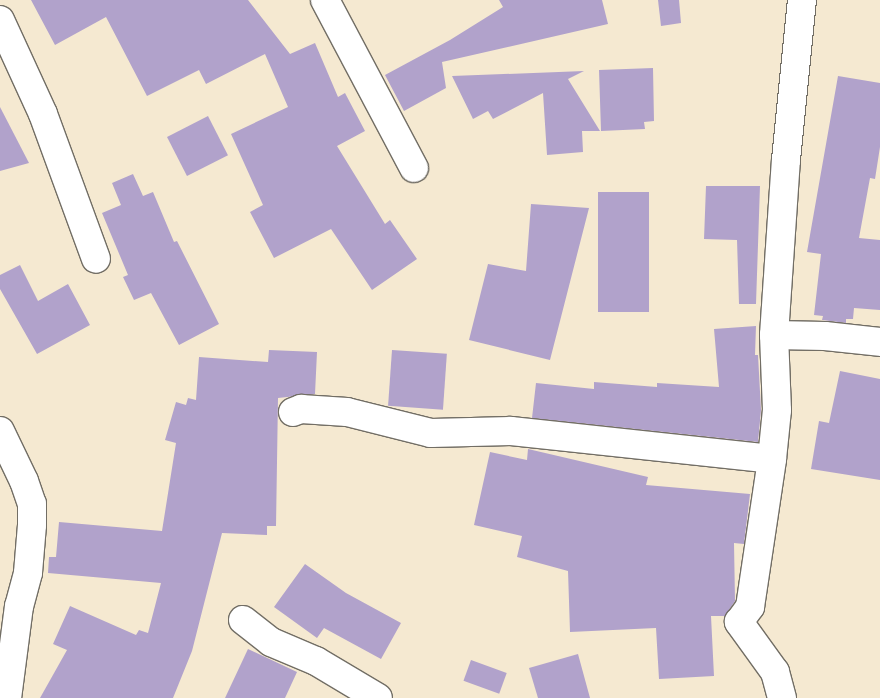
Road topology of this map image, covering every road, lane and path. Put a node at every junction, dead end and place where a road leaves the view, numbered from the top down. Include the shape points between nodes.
1 (325, 0) edge
2 (802, 0) edge
3 (0, 20) edge
4 (414, 168) dead end
5 (96, 258) dead end
6 (774, 335) junction
7 (880, 342) edge
8 (293, 412) dead end
9 (0, 431) edge
10 (772, 459) junction
11 (244, 620) dead end
12 (7, 698) edge
13 (378, 698) edge
14 (782, 698) edge

1 - 4 street
2 - 6 street via 786,160
3 - 5 street via 43,114
6 - 7 street
6 - 10 street via 777,410
8 - 10 street via 301,409 347,412 432,433 511,431
9 - 12 street via 32,504 28,573 19,606
10 - 14 street via 750,607 739,622 775,672
11 - 13 street via 271,642 316,661

